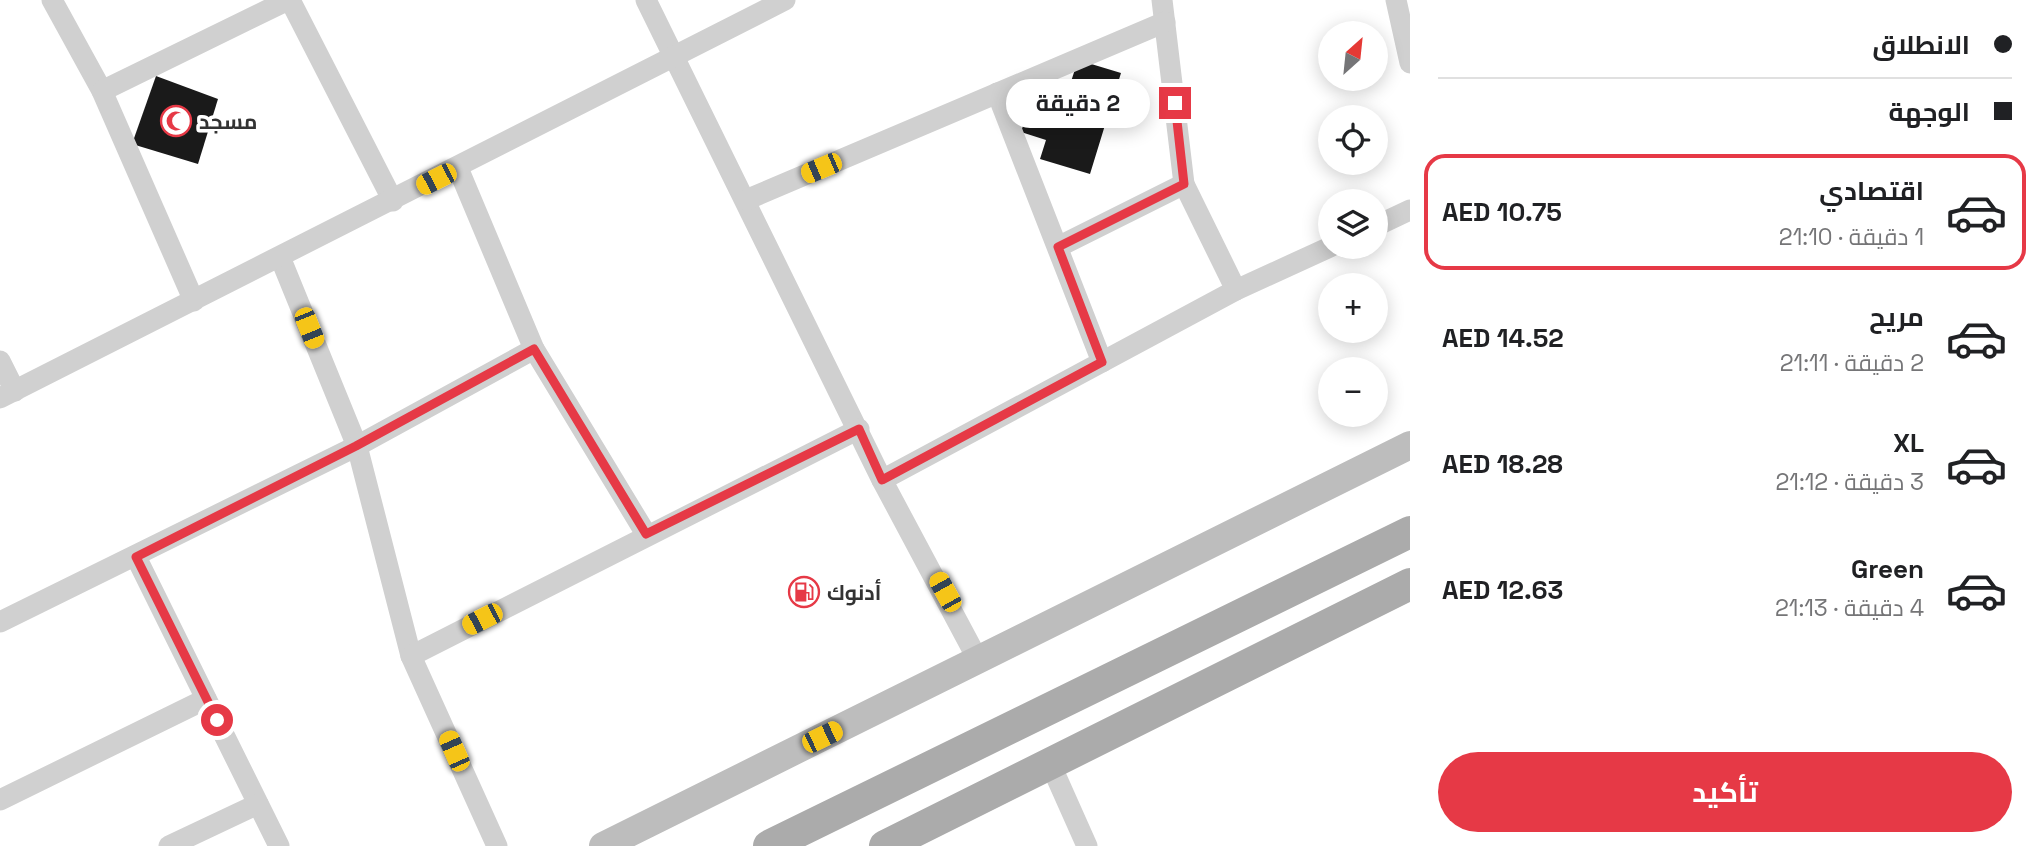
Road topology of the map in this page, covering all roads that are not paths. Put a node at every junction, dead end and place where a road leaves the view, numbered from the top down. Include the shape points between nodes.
1 (52, 0) edge
2 (289, 0) edge
3 (646, 0) edge
4 (785, 0) edge
5 (1162, 0) edge
6 (1402, 7) edge
7 (1165, 22) junction
8 (674, 55) junction
9 (1410, 63) edge
10 (102, 91) junction
11 (998, 93) junction
12 (458, 168) junction
13 (1184, 184) junction
14 (746, 200) junction
15 (393, 201) junction
16 (1410, 210) edge
17 (1388, 220) edge
18 (1058, 247) junction
19 (1318, 252) edge
20 (280, 257) junction
21 (1236, 290) junction
22 (194, 301) junction
23 (534, 349) junction
24 (0, 361) edge
25 (1102, 362) junction
26 (8, 395) edge
27 (859, 429) junction
28 (356, 446) junction
29 (1410, 446) edge
30 (882, 480) junction
31 (1410, 532) edge
32 (646, 534) junction
33 (136, 557) junction
34 (1410, 584) edge
35 (0, 622) edge
36 (411, 656) junction
37 (978, 660) junction
38 (206, 699) junction
39 (1050, 763) junction
40 (0, 800) edge
41 (258, 804) junction
42 (169, 846) edge
43 (279, 846) edge
44 (497, 846) edge
45 (603, 846) edge
46 (769, 846) edge
47 (885, 846) edge
48 (1087, 846) edge

1 - 10 street
2 - 10 street
2 - 15 street
3 - 8 street
4 - 8 street
5 - 7 street
6 - 9 street
7 - 11 street
7 - 13 street
8 - 12 street
8 - 14 street
10 - 22 street
11 - 14 street
11 - 18 street
12 - 15 street
12 - 23 street
13 - 18 street
13 - 21 street
14 - 27 street
15 - 20 street
16 - 17 street
18 - 25 street
19 - 21 street
20 - 22 street
20 - 28 street
21 - 25 street
22 - 26 street
23 - 28 street
23 - 32 street
24 - 26 street
25 - 30 street
27 - 30 street
27 - 32 street
28 - 33 street
28 - 36 street
29 - 37 street
30 - 37 street
31 - 46 main road
32 - 36 street
33 - 35 street
33 - 38 street
34 - 39 main road
36 - 44 street
37 - 45 street
38 - 40 street
38 - 41 street
39 - 47 main road
39 - 48 street
41 - 42 street
41 - 43 street

